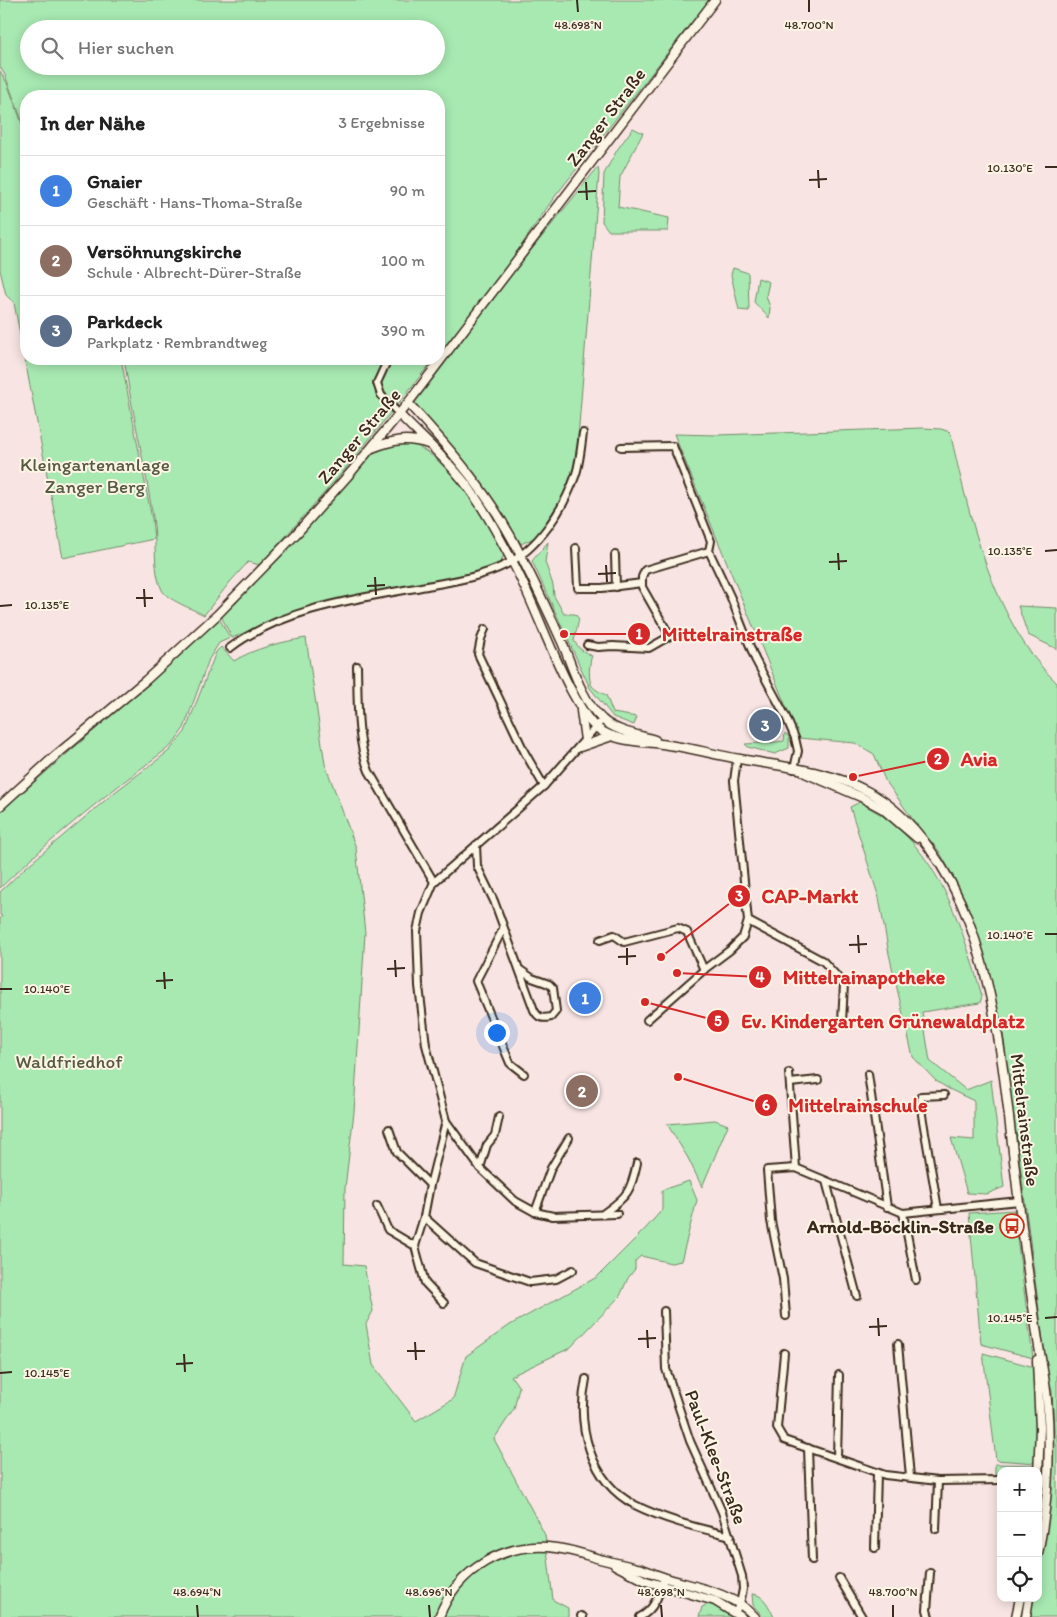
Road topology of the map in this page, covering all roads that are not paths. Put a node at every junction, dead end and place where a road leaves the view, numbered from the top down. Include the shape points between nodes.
1 (714, 0) edge
2 (445, 354) edge
3 (385, 365) edge
4 (437, 365) edge
5 (408, 403) junction
6 (399, 414) junction
7 (583, 433) dead end
8 (428, 444) junction
9 (621, 447) dead end
10 (372, 448) junction
11 (576, 548) dead end
12 (709, 551) junction
13 (521, 555) junction
14 (615, 555) dead end
15 (512, 560) junction
16 (642, 583) junction
17 (616, 587) junction
18 (485, 629) dead end
19 (587, 644) dead end
20 (230, 648) dead end
21 (356, 666) dead end
22 (580, 706) junction
23 (602, 720) junction
24 (595, 727) junction
25 (612, 736) junction
26 (585, 740) junction
27 (669, 745) junction
28 (580, 747) junction
29 (55, 756) junction
30 (737, 758) junction
31 (794, 769) junction
32 (544, 786) junction
33 (0, 798) edge
34 (0, 806) edge
35 (476, 845) junction
36 (434, 882) junction
37 (748, 921) junction
38 (503, 929) junction
39 (600, 940) dead end
40 (519, 970) junction
41 (704, 970) junction
42 (646, 1020) dead end
43 (842, 1022) dead end
44 (789, 1073) dead end
45 (524, 1074) dead end
46 (868, 1074) dead end
47 (818, 1080) dead end
48 (790, 1083) junction
49 (944, 1095) dead end
50 (499, 1117) dead end
51 (446, 1121) junction
52 (389, 1129) dead end
53 (569, 1138) dead end
54 (637, 1163) dead end
55 (480, 1168) junction
56 (796, 1168) junction
57 (826, 1180) junction
58 (430, 1185) junction
59 (1019, 1201) junction
60 (377, 1206) dead end
61 (888, 1206) junction
62 (938, 1209) junction
63 (535, 1212) junction
64 (903, 1213) junction
65 (603, 1214) junction
66 (617, 1214) dead end
67 (424, 1217) junction
68 (415, 1246) junction
69 (573, 1270) dead end
70 (916, 1280) dead end
71 (858, 1296) dead end
72 (444, 1303) dead end
73 (664, 1311) dead end
74 (786, 1316) dead end
75 (1036, 1326) junction
76 (898, 1344) dead end
77 (784, 1353) dead end
78 (838, 1374) dead end
79 (586, 1379) dead end
80 (808, 1448) junction
81 (838, 1458) junction
82 (1038, 1467) edge
83 (877, 1473) junction
84 (910, 1477) junction
85 (997, 1480) edge
86 (1047, 1480) junction
87 (938, 1481) junction
88 (1042, 1481) edge
89 (936, 1529) dead end
90 (730, 1536) junction
91 (1042, 1536) edge
92 (875, 1548) dead end
93 (812, 1560) dead end
94 (609, 1562) junction
95 (930, 1573) dead end
96 (664, 1578) junction
97 (839, 1578) dead end
98 (662, 1586) junction
99 (1019, 1602) edge
100 (1028, 1602) edge
101 (740, 1604) junction
102 (738, 1615) edge
103 (439, 1617) edge
104 (640, 1617) edge
105 (755, 1617) edge
106 (862, 1617) edge
107 (929, 1617) edge
108 (1016, 1617) edge
109 (1026, 1617) edge

1 - 2 street, Zanger Straße
3 - 6 street via 377,383 381,395
4 - 5 street, Zanger Straße
5 - 6 street, Zanger Straße
5 - 13 street via 474,480
6 - 8 street, Mittelrainstraße
6 - 10 street, Zanger Straße
7 - 13 street via 576,475 560,508 540,537
8 - 10 street via 400,439
8 - 15 street, Mittelrainstraße via 465,483
9 - 12 street via 673,446 711,540
10 - 29 street, Zanger Straße via 296,534 217,615
11 - 17 street via 578,588
12 - 16 street via 645,570
12 - 31 street via 755,659 795,738 798,751
13 - 15 street
13 - 23 street via 585,695
14 - 17 street
15 - 20 street via 504,566 463,579 334,604 260,629
15 - 22 street, Mittelrainstraße
16 - 17 street
16 - 19 street via 670,636 649,648 598,648
18 - 32 street via 478,654
21 - 36 street via 364,758
22 - 24 street, Mittelrainstraße
22 - 26 street
23 - 24 street
23 - 27 street, Mittelrainstraße
24 - 25 street, Mittelrainstraße
24 - 26 street
25 - 27 street, Mittelrainstraße
25 - 28 street
26 - 28 street
27 - 30 street, Mittelrainstraße
28 - 32 street
29 - 33 street, Zanger Straße
29 - 34 street, Zanger Straße
30 - 31 street, Mittelrainstraße
30 - 37 street via 734,781
31 - 59 street, Mittelrainstraße via 822,773 867,791 894,809 912,826 955,889 979,952 995,1018
32 - 35 street
35 - 36 street
35 - 38 street via 478,866
36 - 51 street via 421,913 418,931 419,996 426,1045
37 - 41 street via 743,937
37 - 43 street via 823,961 844,984
38 - 40 street
38 - 45 street via 476,982 510,1063
39 - 41 street via 614,935 624,942 678,928 687,932
40 - 40 street via 537,1016 550,1017 556,1011 553,988
41 - 42 street
44 - 48 street
46 - 61 street
47 - 48 street
48 - 56 street
49 - 62 street via 921,1096
50 - 55 street via 495,1135 487,1145
51 - 55 street
51 - 58 street
52 - 58 street via 397,1152
53 - 63 street via 551,1168
54 - 65 street via 632,1184 623,1200
55 - 63 street via 515,1201
56 - 57 street
56 - 74 street via 768,1170 771,1221 783,1279
57 - 61 street
57 - 71 street
58 - 67 street
59 - 62 street
59 - 75 street, Mittelrainstraße
60 - 68 street via 388,1230
61 - 64 street
62 - 64 street
63 - 65 street via 554,1216
64 - 70 street
65 - 66 street
67 - 68 street
67 - 69 street via 484,1267 530,1282 556,1279
68 - 72 street via 425,1283
73 - 90 street, Paul-Klee-Straße via 666,1369 690,1441
75 - 82 street, Mittelrainstraße
75 - 86 street, Mittelrainstraße via 1046,1397
76 - 84 street
77 - 80 street via 777,1428 784,1440
78 - 81 street
79 - 90 street via 582,1399 586,1437 591,1458 605,1479 634,1505
80 - 81 street
80 - 93 street
81 - 83 street
83 - 84 street
83 - 92 street
84 - 87 street
85 - 87 street
86 - 88 street
86 - 91 street, Mittelrainstraße
87 - 89 street
90 - 101 street, Paul-Klee-Straße via 743,1582
94 - 96 street
94 - 98 street
94 - 103 street via 557,1548 527,1547 501,1554 465,1576 450,1594
95 - 107 street
96 - 98 street
96 - 101 street
97 - 106 street
98 - 102 street via 715,1601
98 - 104 street via 655,1604
99 - 108 street
100 - 109 street
101 - 102 street, Paul-Klee-Straße
101 - 105 street

